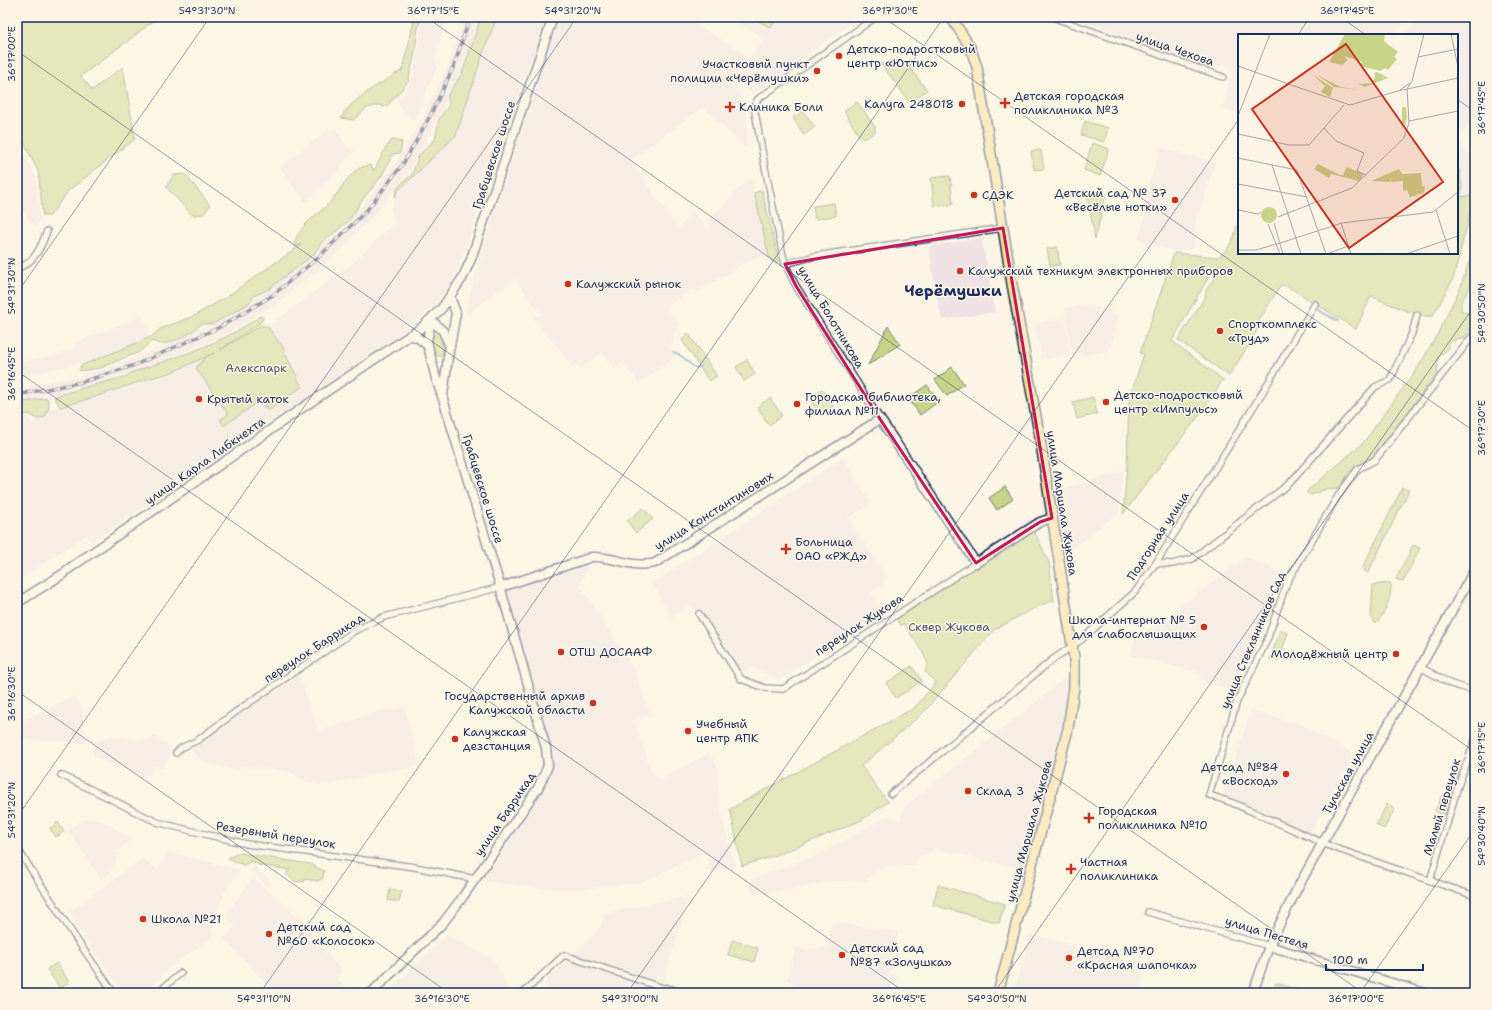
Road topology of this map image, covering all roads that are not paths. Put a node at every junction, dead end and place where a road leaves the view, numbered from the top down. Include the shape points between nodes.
1 (553, 17) edge
2 (876, 17) edge
3 (951, 17) edge
4 (1052, 17) edge
5 (1223, 77) dead end
6 (1003, 228) junction
7 (46, 231) dead end
8 (785, 264) junction
9 (17, 268) edge
10 (450, 297) junction
11 (1315, 304) dead end
12 (1417, 315) dead end
13 (431, 320) junction
14 (1475, 333) edge
15 (410, 335) junction
16 (428, 346) junction
17 (450, 346) junction
18 (431, 357) junction
19 (448, 357) junction
20 (443, 398) junction
21 (880, 419) junction
22 (1052, 518) junction
23 (976, 563) junction
24 (1156, 563) junction
25 (1475, 569) edge
26 (501, 587) junction
27 (17, 603) edge
28 (699, 614) dead end
29 (1072, 646) junction
30 (1420, 668) junction
31 (1475, 691) edge
32 (1475, 741) edge
33 (176, 753) dead end
34 (61, 775) dead end
35 (891, 794) dead end
36 (1323, 843) junction
37 (17, 848) edge
38 (475, 879) junction
39 (1430, 881) junction
40 (1475, 896) edge
41 (1148, 912) dead end
42 (1269, 946) junction
43 (181, 973) dead end
44 (664, 991) edge
45 (114, 993) edge
46 (157, 993) edge
47 (371, 993) edge
48 (523, 993) edge
49 (678, 993) edge
50 (998, 993) edge
51 (1253, 993) edge
52 (1425, 993) edge

1 - 10 street, Грабцевское шоссе via 472,259
2 - 8 street, улица Болотникова via 758,99 754,106
3 - 6 main road, улица Маршала Жукова via 970,47 977,67
4 - 5 street, улица Чехова
6 - 8 street via 815,256
6 - 22 main road, улица Маршала Жукова
7 - 9 street via 41,248 33,258
8 - 21 street, улица Болотникова via 796,286
10 - 13 street, улица Карла Либкнехта
10 - 17 street, Грабцевское шоссе via 456,313
11 - 24 street, Подгорная улица
12 - 24 street via 1412,333 1390,380 1375,387 1289,484 1192,559 1172,564
13 - 15 street, улица Карла Либкнехта
13 - 16 street
13 - 17 street via 443,331
14 - 36 street, улица Стеклянников Сад via 1375,460 1358,468 1338,496 1287,582 1267,640 1236,705 1208,795 1233,803
15 - 16 street
15 - 27 street, улица Карла Либкнехта
16 - 18 street, Грабцевское шоссе
17 - 19 street, Грабцевское шоссе
18 - 19 street via 435,360
18 - 20 street, Грабцевское шоссе
19 - 20 street, Грабцевское шоссе
20 - 26 street, Грабцевское шоссе
21 - 23 street, улица Болотникова
21 - 26 street, улица Константиновых via 655,563 627,564 592,557
22 - 23 street, переулок Жукова via 1040,522
22 - 29 main road, улица Маршала Жукова
23 - 28 street, переулок Жукова via 783,689 765,688 741,679
24 - 29 street, Подгорная улица via 1135,592
25 - 30 street, Тульская улица
26 - 33 street, переулок Баррикад via 384,617 356,630
26 - 38 street, улица Баррикад via 546,748 548,766 538,788
29 - 35 street, Подгорная улица
29 - 50 main road, улица Маршала Жукова via 1074,687 1068,729
30 - 31 street via 1451,684
30 - 36 street, Тульская улица
32 - 39 street, Малый переулок via 1458,786
34 - 38 street, Резервный переулок via 157,822 192,831 247,844 415,867
36 - 39 street
36 - 42 street, Тульская улица
37 - 45 street
38 - 47 street, улица Баррикад via 443,923
39 - 40 street
41 - 42 street, улица Пестеля
42 - 51 street, Тульская улица
42 - 52 street, улица Пестеля
43 - 46 street
44 - 48 street via 564,955
44 - 49 street

